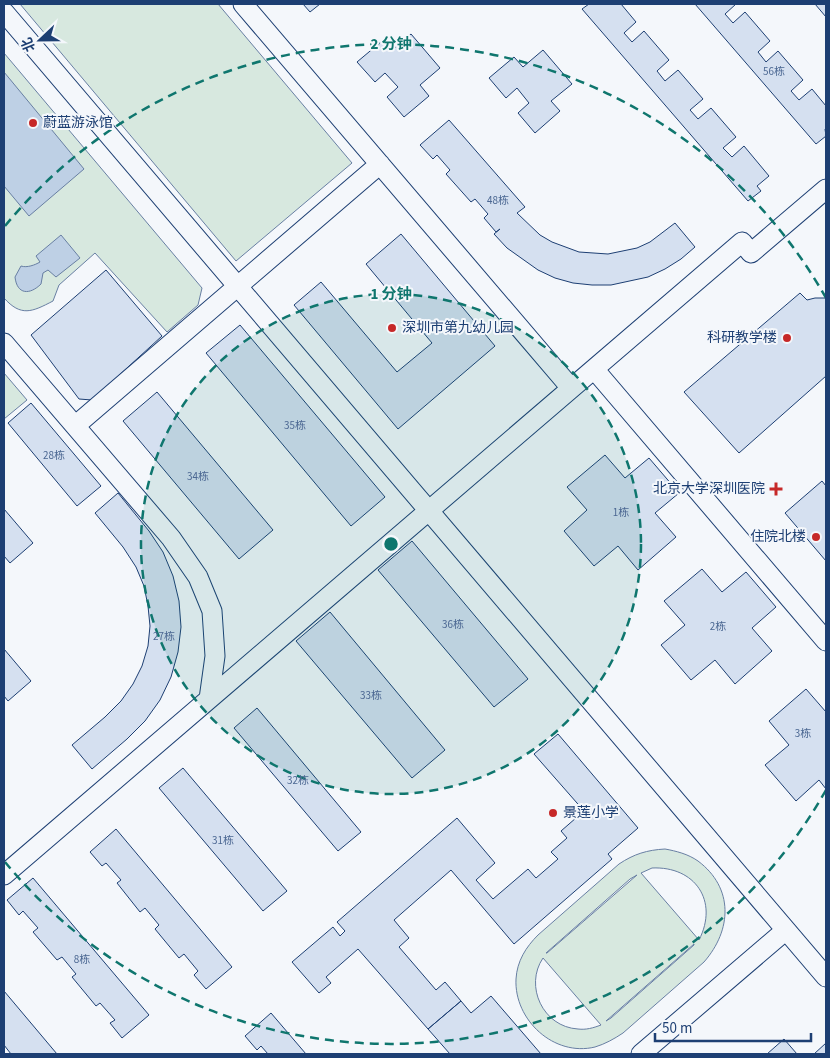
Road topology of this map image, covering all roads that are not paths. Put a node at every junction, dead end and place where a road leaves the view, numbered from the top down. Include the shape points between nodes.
1 (243, 4) edge
2 (4, 12) edge
3 (380, 164) junction
4 (826, 189) edge
5 (237, 286) junction
6 (4, 343) edge
7 (594, 369) junction
8 (571, 388) junction
9 (75, 426) junction
10 (429, 511) junction
11 (826, 641) edge
12 (209, 699) junction
13 (4, 875) edge
14 (786, 930) junction
15 (826, 977) edge
16 (641, 1054) edge

1 - 3 street
2 - 5 street
3 - 5 street
3 - 8 street
4 - 7 street via 752,253 742,242
5 - 9 street
5 - 10 street
6 - 9 street
7 - 8 street
7 - 11 street
8 - 10 street
9 - 12 street via 171,538 198,577 212,611 215,656
10 - 12 street
10 - 14 street
12 - 13 street
14 - 15 street
14 - 16 street

